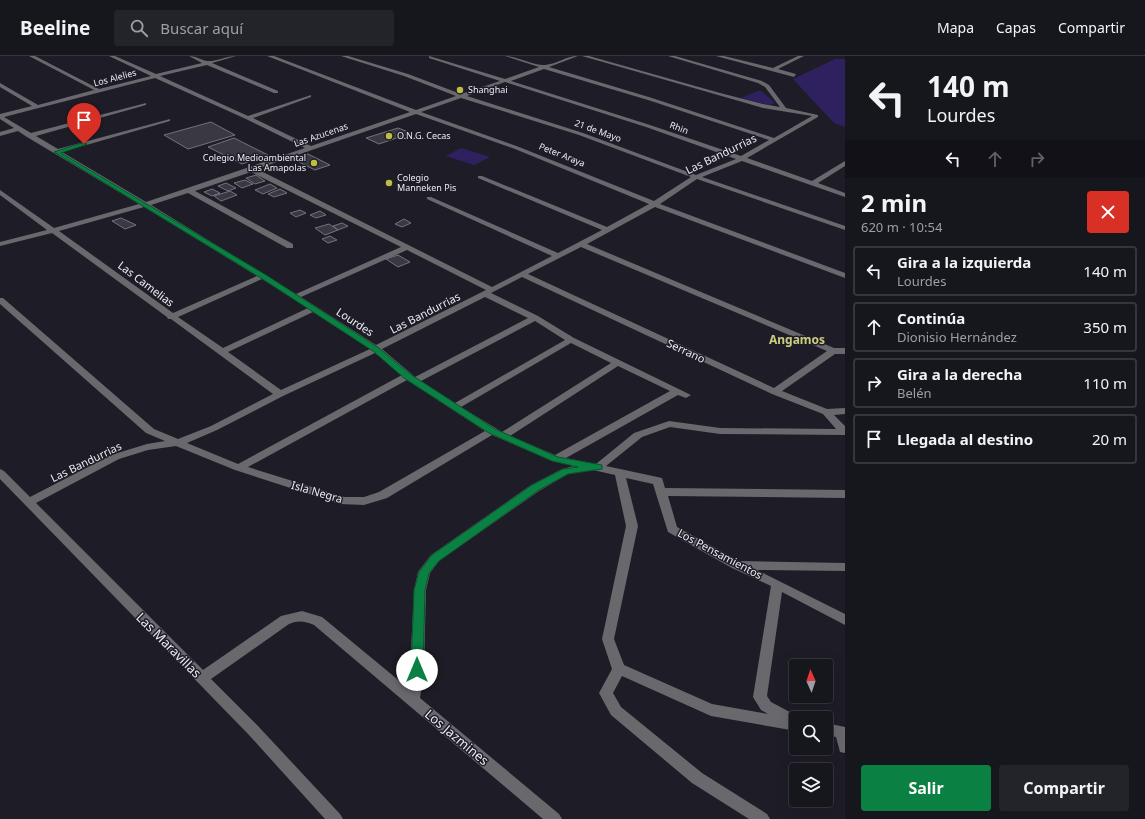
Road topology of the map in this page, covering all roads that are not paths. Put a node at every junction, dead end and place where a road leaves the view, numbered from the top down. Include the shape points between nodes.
1 (30, 56) edge
2 (111, 56) edge
3 (190, 56) edge
4 (234, 56) edge
5 (269, 56) edge
6 (343, 56) edge
7 (507, 56) edge
8 (576, 56) edge
9 (584, 56) edge
10 (670, 56) edge
11 (718, 56) edge
12 (802, 56) edge
13 (431, 57) dead end
14 (207, 63) junction
15 (544, 67) junction
16 (773, 70) junction
17 (794, 75) dead end
18 (155, 77) junction
19 (506, 81) junction
20 (0, 85) edge
21 (99, 91) junction
22 (276, 92) dead end
23 (309, 96) dead end
24 (461, 96) junction
25 (144, 104) dead end
26 (38, 107) junction
27 (785, 110) junction
28 (416, 112) junction
29 (0, 117) edge
30 (248, 118) junction
31 (168, 120) dead end
32 (17, 129) junction
33 (0, 134) edge
34 (29, 136) junction
35 (774, 140) junction
36 (309, 148) junction
37 (56, 152) junction
38 (741, 159) junction
39 (845, 163) edge
40 (251, 169) junction
41 (480, 177) dead end
42 (696, 177) junction
43 (812, 184) junction
44 (189, 191) junction
45 (0, 192) edge
46 (845, 195) edge
47 (429, 198) dead end
48 (655, 204) junction
49 (144, 205) junction
50 (845, 228) edge
51 (607, 229) junction
52 (53, 231) junction
53 (0, 244) edge
54 (581, 244) junction
55 (290, 246) dead end
56 (406, 248) junction
57 (558, 256) junction
58 (522, 275) junction
59 (264, 276) junction
60 (845, 276) edge
61 (489, 292) junction
62 (294, 296) junction
63 (0, 300) edge
64 (313, 309) junction
65 (171, 317) junction
66 (535, 318) junction
67 (571, 340) junction
68 (376, 350) junction
69 (833, 351) junction
70 (845, 351) edge
71 (222, 352) junction
72 (617, 363) junction
73 (411, 378) junction
74 (775, 392) junction
75 (280, 394) junction
76 (454, 407) junction
77 (845, 411) edge
78 (826, 412) junction
79 (492, 431) junction
80 (845, 432) edge
81 (502, 437) junction
82 (180, 442) junction
83 (556, 459) junction
84 (599, 467) junction
85 (239, 468) junction
86 (619, 472) junction
87 (0, 473) edge
88 (662, 492) junction
89 (845, 494) edge
90 (29, 502) junction
91 (736, 565) junction
92 (845, 567) edge
93 (777, 584) junction
94 (845, 620) edge
95 (620, 669) junction
96 (202, 678) junction
97 (413, 700) junction
98 (789, 718) edge
99 (789, 724) edge
100 (833, 730) edge
101 (844, 732) edge
102 (845, 747) edge
103 (335, 819) edge
104 (554, 819) edge
105 (762, 819) edge

1 - 21 street
2 - 18 street
3 - 14 street
4 - 14 street, Los Alelies
5 - 28 street, Peter Araya
6 - 24 street, 21 de Mayo via 406,75
7 - 15 street
8 - 15 street, Las Azucenas
9 - 27 street
10 - 27 street via 760,82 767,86
11 - 16 street
12 - 16 street
13 - 19 street, Rhin
14 - 18 street, Los Alelies
14 - 22 street
15 - 19 street, Las Azucenas
15 - 35 street
16 - 17 street
18 - 21 street, Los Alelies
18 - 30 street
19 - 24 street, Las Azucenas
19 - 38 street, Rhin via 648,126
20 - 26 street
21 - 26 street, Los Alelies
23 - 30 street
24 - 28 street, Las Azucenas
24 - 42 street, 21 de Mayo via 581,134
25 - 34 street
26 - 29 street, Los Alelies
27 - 35 street, Las Bandurrias via 816,116
28 - 36 street, Las Azucenas
28 - 48 street, Peter Araya via 517,148
29 - 32 street, Lourdes
30 - 36 street
31 - 37 street
32 - 33 street
32 - 34 street, Lourdes
34 - 37 street, Lourdes
35 - 38 street, Las Bandurrias
36 - 40 street, Las Azucenas
37 - 49 street, Lourdes
38 - 42 street, Las Bandurrias
38 - 43 street, Rhin
39 - 43 street
40 - 44 street, Las Azucenas
40 - 56 street
41 - 51 street
42 - 48 street, Las Bandurrias
42 - 50 street, 21 de Mayo
43 - 46 street, Rhin
44 - 49 street, Las Azucenas
44 - 55 street
45 - 52 street, Las Camelias
47 - 57 street
48 - 51 street, Las Bandurrias
48 - 60 street, Peter Araya
49 - 52 street, Las Azucenas
49 - 59 street, Lourdes
51 - 54 street, Las Bandurrias
52 - 53 street, Las Azucenas
52 - 65 street, Las Camelias
54 - 57 street, Las Bandurrias
54 - 69 street
56 - 61 street
56 - 62 street
57 - 58 street, Las Bandurrias
58 - 61 street, Las Bandurrias
58 - 74 street, Serrano
59 - 62 street, Lourdes
59 - 65 street
61 - 66 street
61 - 68 street, Las Bandurrias
62 - 64 street, Lourdes
63 - 82 street via 150,430
64 - 68 street, Lourdes
64 - 71 street
65 - 71 street, Las Camelias
66 - 67 street
66 - 73 street
67 - 72 street
67 - 76 street
68 - 73 street, Lourdes
68 - 75 street, Las Bandurrias
69 - 70 street
69 - 74 street
71 - 75 street, Las Camelias
72 - 81 street
72 - 83 street via 682,393
73 - 76 street, Lourdes
73 - 85 street
74 - 78 street, Serrano
75 - 82 street, Las Bandurrias via 214,428
76 - 79 street, Lourdes
77 - 78 street
78 - 80 street, Serrano
79 - 81 street, Lourdes
79 - 85 street, Isla Negra via 383,494 364,501 344,501
80 - 84 street via 720,431 669,424 638,435
81 - 83 street, Lourdes
82 - 85 street, Isla Negra
82 - 90 street, Las Bandurrias via 146,447 115,457
83 - 84 street, Lourdes
84 - 86 street, Los Pensamientos
84 - 97 street via 566,471 535,488 436,558 424,572 420,590 417,670
86 - 88 street, Los Pensamientos via 658,481
86 - 95 street via 632,526 608,639
87 - 90 street, Las Maravillas
88 - 89 street
88 - 91 street, Los Pensamientos via 672,529
90 - 96 street, Las Maravillas
91 - 92 street
91 - 93 street, Los Pensamientos
93 - 94 street, Los Pensamientos
93 - 98 street via 760,697 766,706
95 - 99 street via 711,710
95 - 105 street via 606,693 616,711 697,778
96 - 97 street, Los Jazmines via 285,620 300,615 318,621
96 - 103 street, Las Maravillas
97 - 104 street, Los Jazmines
100 - 101 street
101 - 102 street

